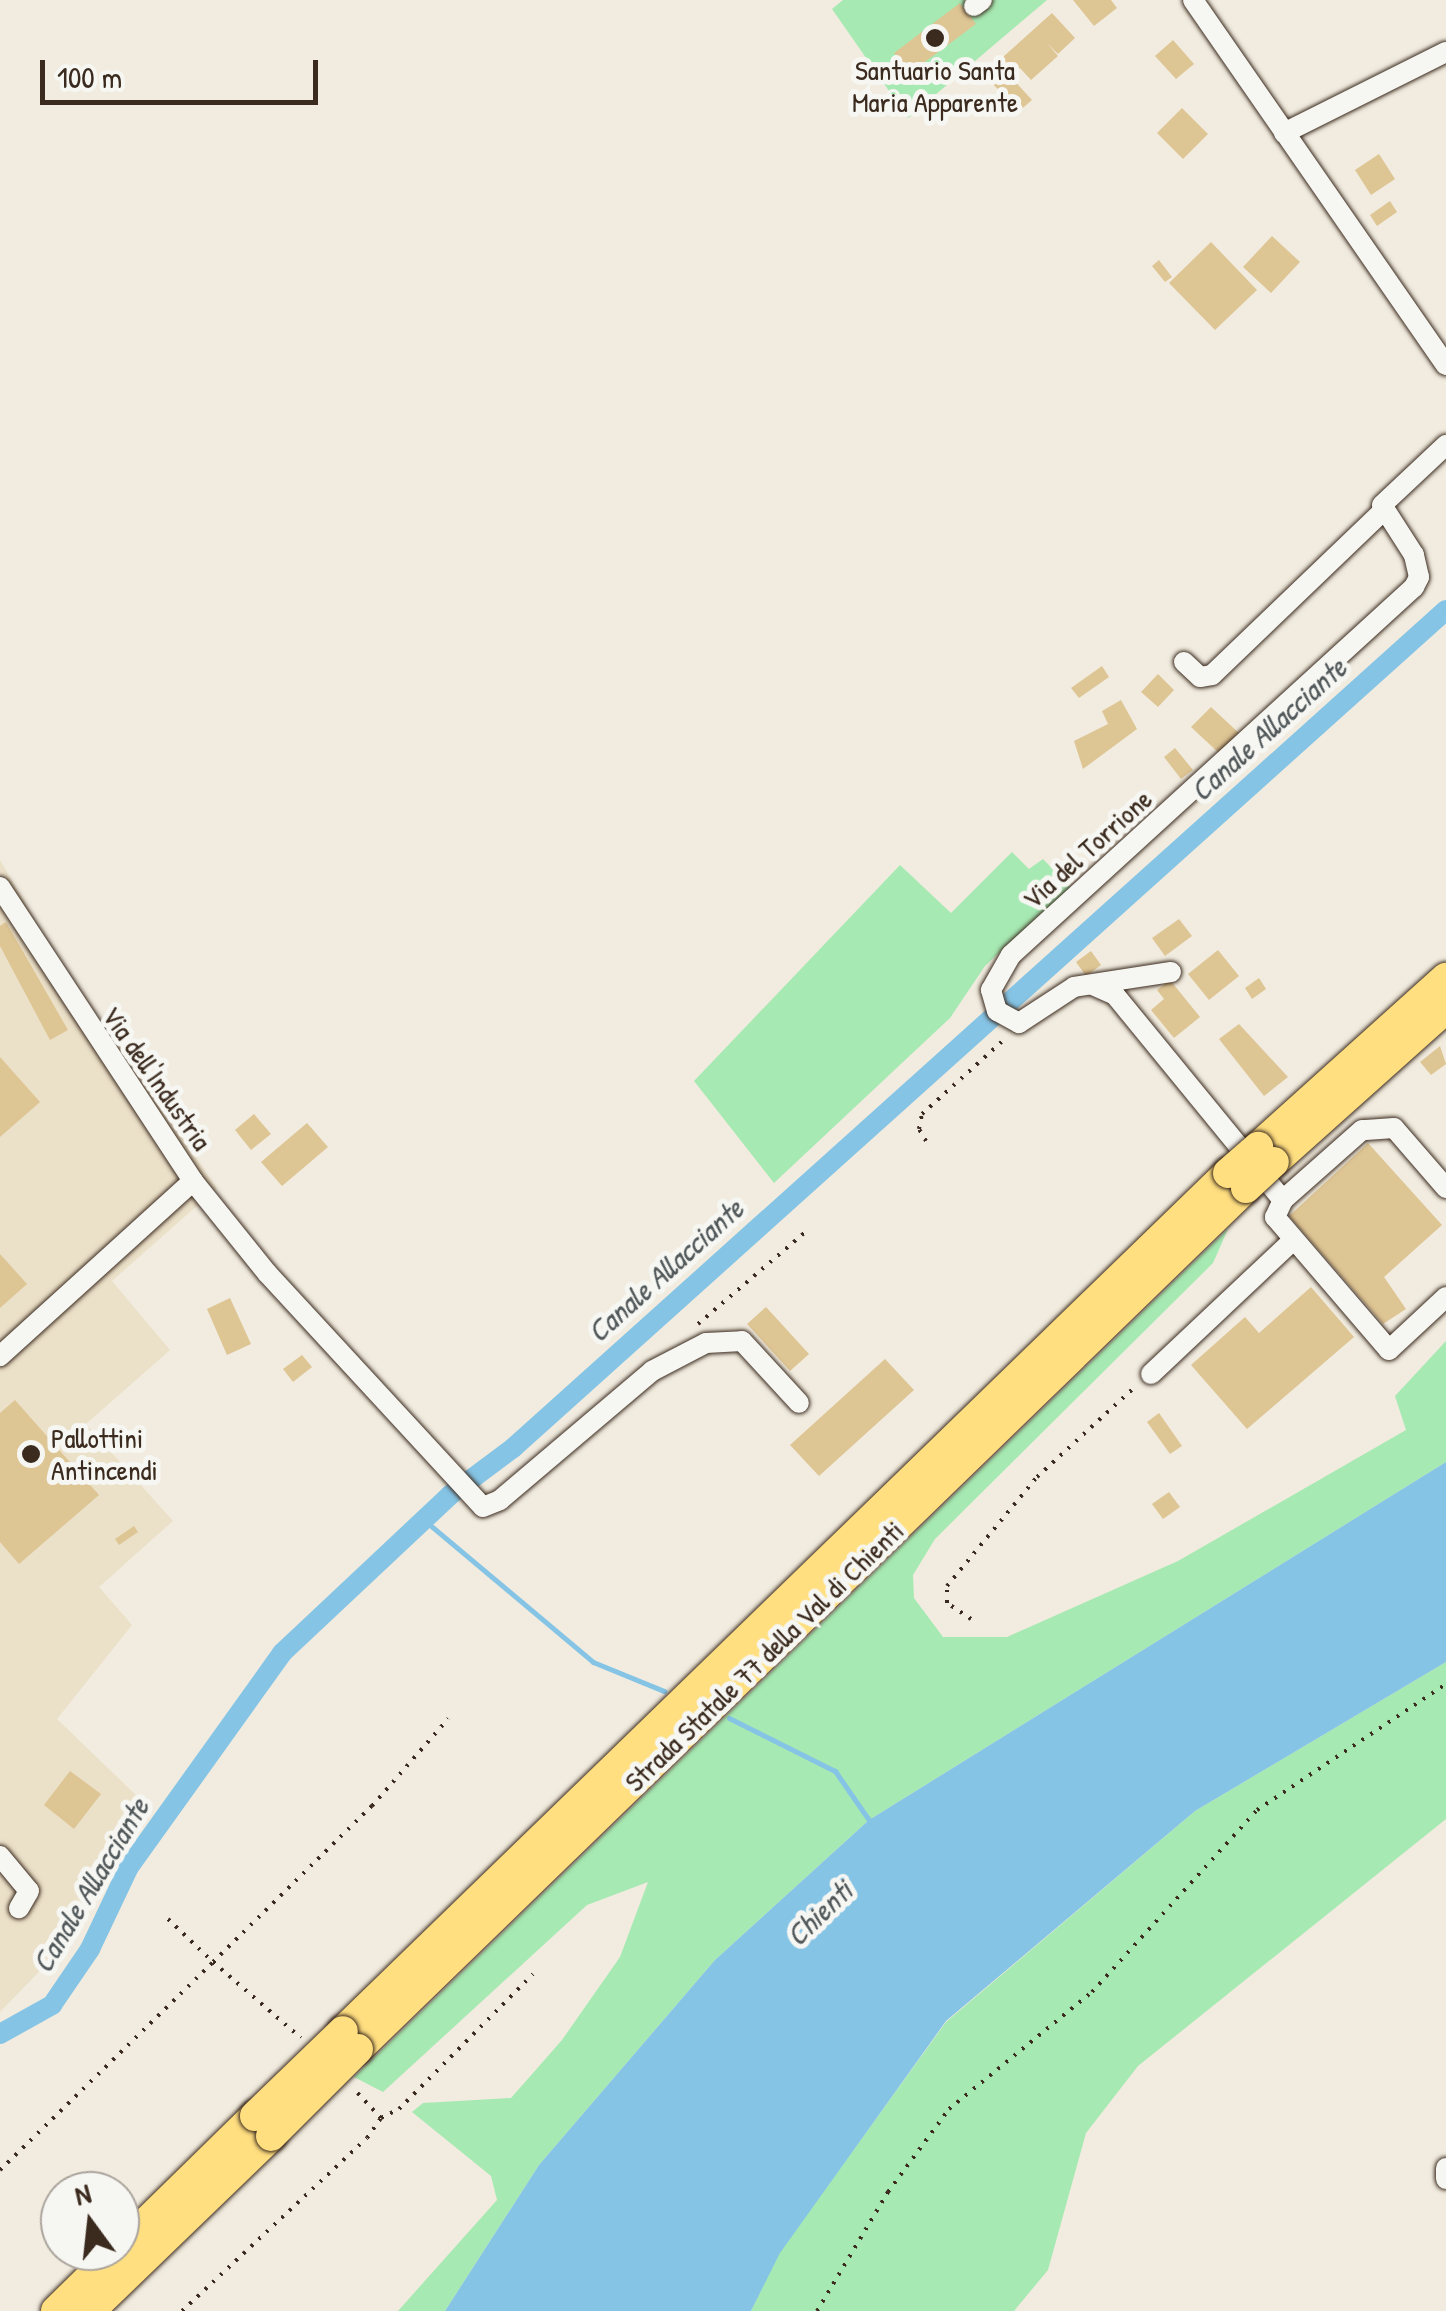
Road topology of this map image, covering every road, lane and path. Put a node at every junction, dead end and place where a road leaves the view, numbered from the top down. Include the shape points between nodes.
1 (1193, 0) edge
2 (1446, 52) edge
3 (1284, 133) junction
4 (1446, 365) edge
5 (1446, 445) edge
6 (1382, 512) junction
7 (1184, 662) dead end
8 (0, 887) edge
9 (1171, 972) dead end
10 (1446, 978) edge
11 (1091, 984) junction
12 (1446, 1008) edge
13 (1014, 1022) junction
14 (926, 1141) dead end
15 (1266, 1154) junction
16 (193, 1181) junction
17 (1446, 1188) edge
18 (1283, 1200) junction
19 (809, 1228) dead end
20 (1292, 1240) junction
21 (1446, 1297) edge
22 (689, 1332) dead end
23 (0, 1356) edge
24 (1151, 1374) joint
25 (799, 1403) dead end
26 (971, 1618) dead end
27 (1446, 1684) edge
28 (448, 1719) dead end
29 (0, 1856) edge
30 (18, 1908) dead end
31 (168, 1918) dead end
32 (214, 1962) junction
33 (534, 1974) dead end
34 (309, 2046) dead end
35 (342, 2078) dead end
36 (381, 2118) junction
37 (263, 2126) junction
38 (1446, 2168) edge
39 (0, 2170) edge
40 (1446, 2179) edge
41 (140, 2230) edge
42 (96, 2271) edge
43 (56, 2311) edge
44 (90, 2311) edge
45 (182, 2311) edge
46 (818, 2311) edge

1 - 3 street
2 - 3 street
3 - 4 street
5 - 6 street via 1386,499
6 - 7 street via 1212,676 1200,677
6 - 13 street, Via del Torrione via 1414,555 1414,588 1011,956 991,990
8 - 16 street, Via dell'Industria
9 - 11 street
10 - 15 highway, Strada Statale 77 della Val di Chienti
11 - 13 street
11 - 18 street via 1115,996
12 - 15 highway, Strada Statale 77 della Val di Chienti
13 - 14 path via 922,1114 919,1129
15 - 37 highway, Strada Statale 77 della Val di Chienti, bridge
16 - 23 street, Via dell'Industria
16 - 25 street via 474,1503 500,1500 632,1385 706,1343 742,1342
17 - 18 street via 1394,1128 1362,1130
18 - 20 street via 1275,1217
19 - 22 path
20 - 21 street via 1388,1350
20 - 24 street
24 - 26 path via 1037,1478 947,1586 948,1603
27 - 46 path via 1258,1810 1092,1992 949,2109 888,2192
28 - 32 path via 372,1806
29 - 30 street via 29,1891
31 - 32 path
32 - 34 path
32 - 39 path
33 - 36 path via 399,2109
35 - 36 path
36 - 45 path
37 - 41 highway, Strada Statale 77 della Val di Chienti
37 - 44 highway, Strada Statale 77 della Val di Chienti
38 - 40 street
42 - 43 highway, Strada Statale 77 della Val di Chienti

